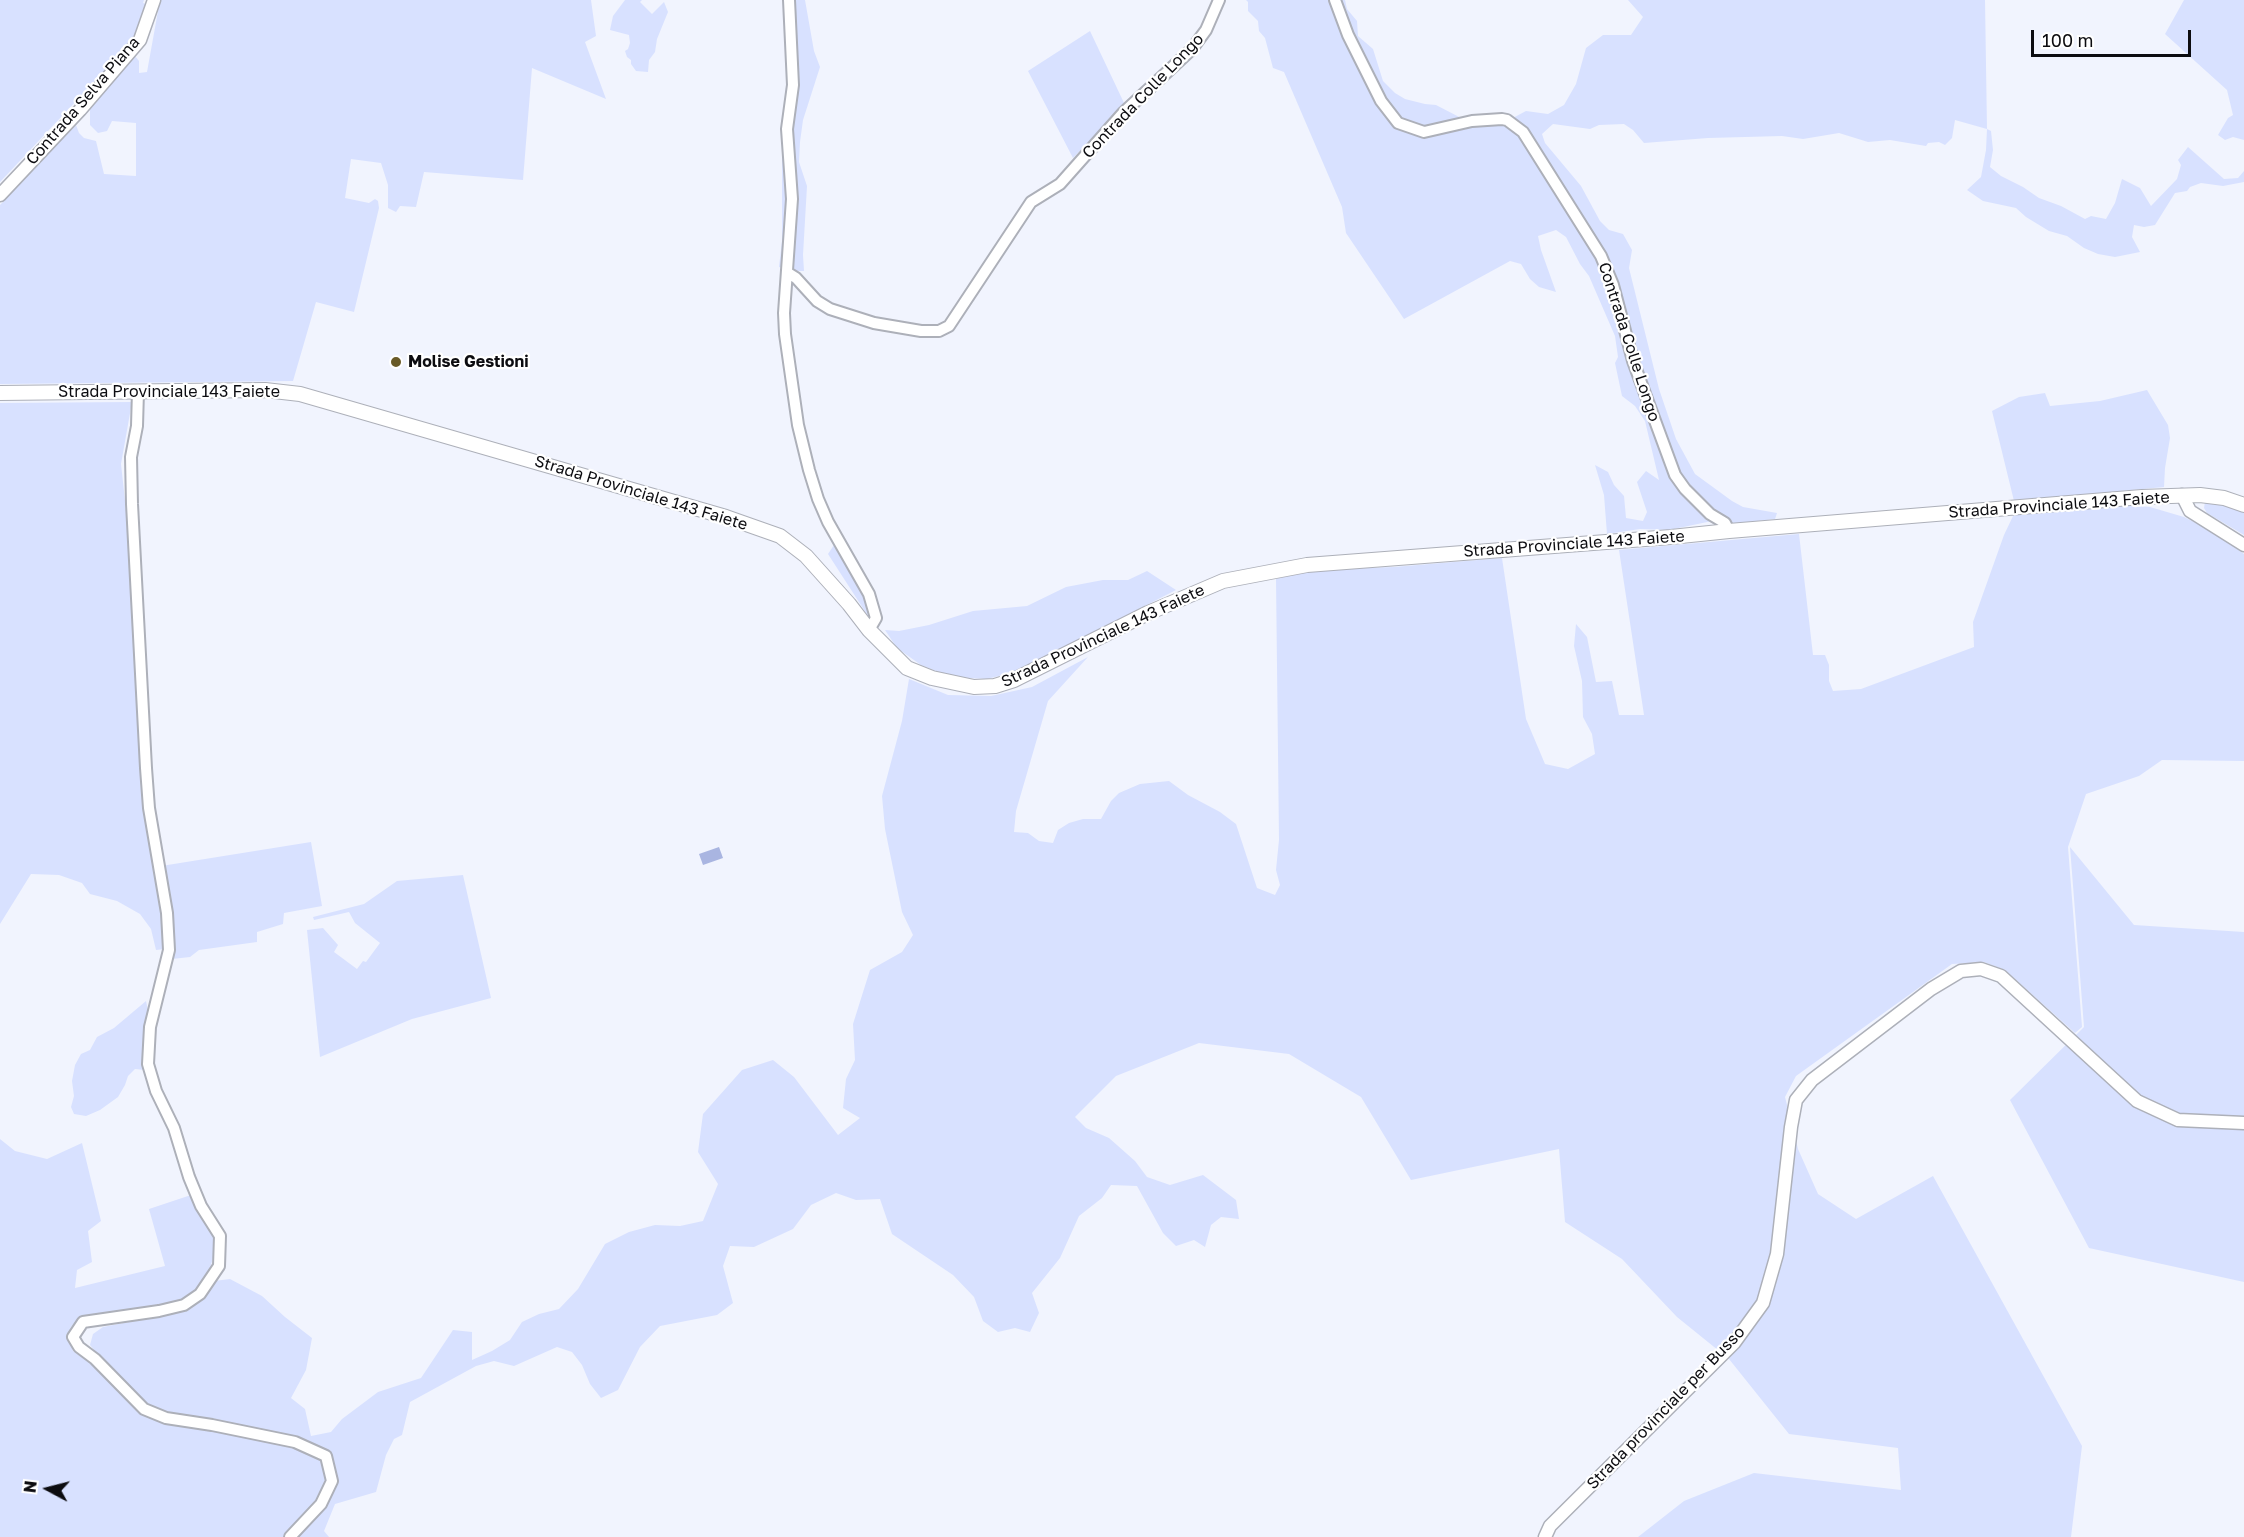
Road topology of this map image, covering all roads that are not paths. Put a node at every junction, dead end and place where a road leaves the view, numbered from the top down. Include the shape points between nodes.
1 (154, 0) edge
2 (789, 0) edge
3 (1219, 0) edge
4 (1335, 0) edge
5 (0, 195) edge
6 (788, 273) junction
7 (138, 391) junction
8 (0, 393) edge
9 (2182, 495) junction
10 (2244, 505) edge
11 (1729, 531) junction
12 (2244, 545) edge
13 (869, 630) junction
14 (2244, 1123) edge
15 (290, 1537) edge
16 (1545, 1537) edge

1 - 5 street, Contrada Selva Piana via 140,40
2 - 6 street via 793,85 787,129 792,199
3 - 6 street, Contrada Colle Longo via 1206,30 1192,49 1123,113 1060,184 1031,202 949,326 939,331 921,331 874,323 831,309
4 - 11 street, Contrada Colle Longo via 1381,101 1398,123 1424,132 1502,119 1523,132 1601,256 1613,285 1633,361 1675,475
6 - 13 street via 785,334 803,448 828,522 856,569 874,610 876,618
7 - 8 main road, Strada Provinciale 143 Faiete
7 - 13 main road, Strada Provinciale 143 Faiete via 265,390 300,394 726,517 780,536 793,545
7 - 15 street via 131,457 146,768 169,950 150,1027 148,1064 201,1206 220,1236 219,1266 200,1294 184,1305 83,1322 73,1337 144,1409 166,1418 286,1440 326,1456 332,1481 321,1504
9 - 10 main road, Strada Provinciale 143 Faiete via 2224,498
9 - 11 main road, Strada Provinciale 143 Faiete
9 - 12 street via 2190,511
11 - 13 main road, Strada Provinciale 143 Faiete via 1316,564 1223,581 1148,613 1014,680 984,688 953,684 907,668
14 - 16 street, Strada provinciale per Busso via 2178,1120 2137,1101 2001,976 1981,969 1961,971 1931,989 1812,1080 1796,1100 1777,1254 1763,1303 1734,1342 1550,1526

